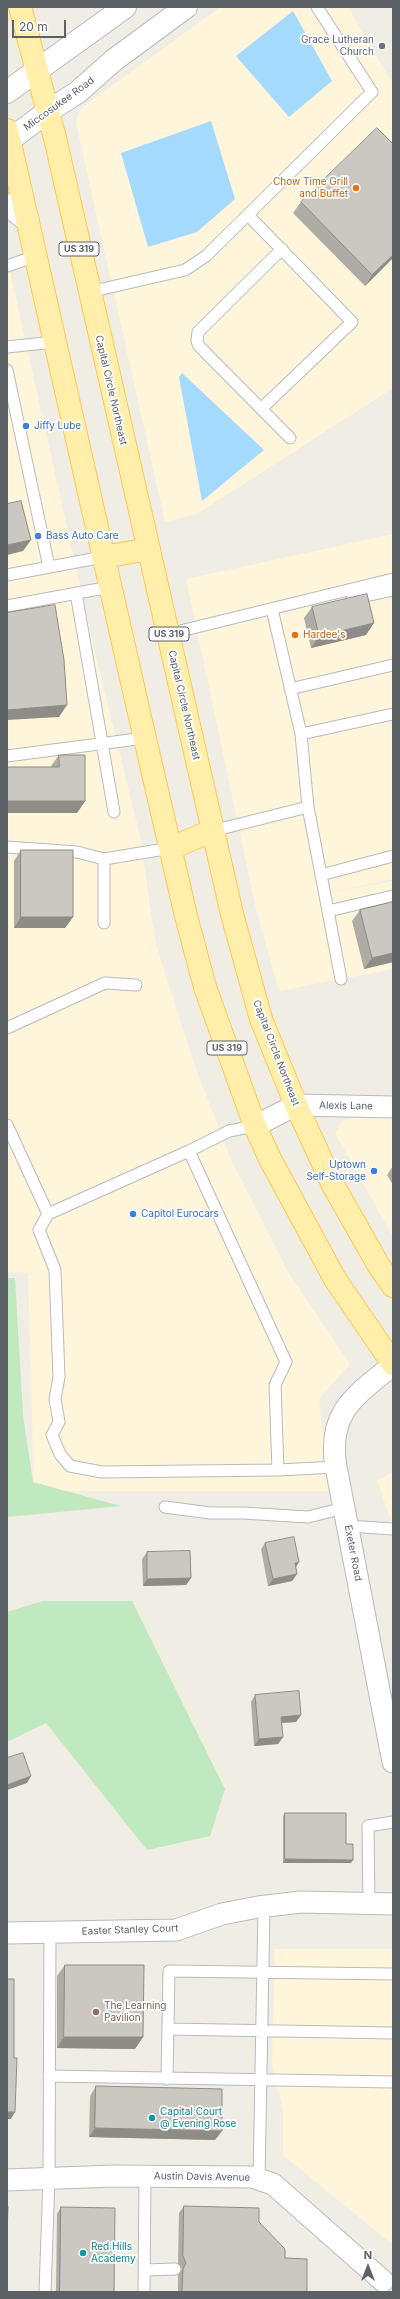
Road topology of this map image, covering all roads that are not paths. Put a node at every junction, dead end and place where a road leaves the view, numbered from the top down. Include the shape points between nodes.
1 (20, 7) edge
2 (125, 7) edge
3 (186, 7) edge
4 (317, 7) edge
5 (36, 71) junction
6 (7, 92) edge
7 (47, 112) junction
8 (8, 138) edge
9 (7, 205) edge
10 (248, 215) junction
11 (28, 221) junction
12 (282, 249) junction
13 (36, 256) junction
14 (7, 266) edge
15 (89, 292) junction
16 (54, 342) junction
17 (7, 347) edge
18 (7, 370) edge
19 (8, 383) edge
20 (261, 409) junction
21 (290, 438) dead end
22 (150, 549) junction
23 (103, 557) junction
24 (49, 567) junction
25 (7, 575) edge
26 (393, 579) edge
27 (110, 587) junction
28 (393, 590) edge
29 (76, 593) junction
30 (297, 603) junction
31 (7, 606) edge
32 (272, 609) junction
33 (168, 634) junction
34 (393, 665) edge
35 (290, 689) junction
36 (393, 714) edge
37 (301, 734) junction
38 (145, 738) junction
39 (102, 744) junction
40 (7, 756) edge
41 (308, 807) junction
42 (114, 812) dead end
43 (212, 831) junction
44 (7, 847) edge
45 (171, 848) junction
46 (393, 856) edge
47 (104, 859) junction
48 (321, 875) junction
49 (393, 896) edge
50 (328, 911) junction
51 (104, 923) dead end
52 (341, 979) dead end
53 (136, 985) dead end
54 (7, 1028) edge
55 (296, 1106) junction
56 (393, 1107) edge
57 (7, 1125) edge
58 (255, 1126) junction
59 (189, 1151) junction
60 (48, 1214) junction
61 (393, 1286) edge
62 (393, 1365) edge
63 (336, 1467) junction
64 (278, 1470) junction
65 (165, 1507) dead end
66 (346, 1517) junction
67 (393, 1529) edge
68 (393, 1762) edge
69 (393, 1822) edge
70 (369, 1904) junction
71 (393, 1904) edge
72 (264, 1906) junction
73 (50, 1932) junction
74 (7, 1933) edge
75 (262, 1973) junction
76 (393, 1974) edge
77 (168, 2029) junction
78 (262, 2031) junction
79 (393, 2033) edge
80 (50, 2076) junction
81 (167, 2078) junction
82 (261, 2080) junction
83 (393, 2082) edge
84 (144, 2176) junction
85 (49, 2178) junction
86 (7, 2180) edge
87 (259, 2180) junction
88 (175, 2269) dead end
89 (144, 2270) junction
90 (385, 2282) edge
91 (45, 2292) edge
92 (144, 2292) edge

1 - 5 main road, Capital Circle Northeast / US 319
2 - 5 street
3 - 7 street, Miccosukee Road via 114,60 78,92
4 - 10 lane via 372,92
5 - 6 street
5 - 7 main road, Capital Circle Northeast / US 319
7 - 8 street, Miccosukee Road
7 - 15 main road, Capital Circle Northeast / US 319
8 - 11 main road, US 319
9 - 11 street
10 - 12 lane
10 - 15 lane via 206,256 185,270
11 - 13 main road, US 319
12 - 20 lane via 198,332 199,346
12 - 20 lane via 352,322
13 - 14 lane
13 - 16 main road, US 319
15 - 22 main road, Capital Circle Northeast / US 319
16 - 17 lane
16 - 23 main road, US 319
18 - 19 lane
19 - 24 lane
20 - 21 lane
22 - 23 main road
22 - 33 main road, Capital Circle Northeast / US 319
23 - 24 lane
23 - 27 main road, US 319
24 - 25 lane
26 - 30 lane
27 - 29 lane
27 - 38 main road, US 319
28 - 30 lane via 324,605
29 - 31 lane
29 - 39 lane
30 - 32 lane
32 - 33 lane
32 - 35 lane
33 - 43 main road, Capital Circle Northeast / US 319
34 - 35 lane
35 - 37 lane
36 - 37 lane
37 - 41 lane
38 - 39 lane
38 - 45 main road, US 319
39 - 40 lane
39 - 42 lane
41 - 43 lane
41 - 48 lane
43 - 45 main road
43 - 55 main road, Capital Circle Northeast / US 319 via 237,935 261,1019
44 - 47 lane via 77,852
45 - 47 lane
45 - 58 main road, US 319 via 205,987
46 - 48 lane
47 - 51 lane
48 - 50 lane
49 - 50 lane
50 - 52 lane
53 - 54 lane via 105,982
55 - 56 street, Alexis Lane
55 - 58 street, Alexis Lane
55 - 61 main road, Capital Circle Northeast / US 319 via 333,1185
57 - 60 lane
58 - 59 lane via 229,1131
58 - 62 main road, US 319 via 294,1206 328,1266
59 - 60 lane
59 - 64 lane via 286,1362 275,1385
60 - 64 lane via 39,1230 56,1270 59,1377 56,1399 59,1422 52,1435 60,1454 70,1466 102,1472
62 - 63 street, Exeter Road via 354,1397 340,1417 334,1438
63 - 64 lane
63 - 66 street, Exeter Road
65 - 66 lane via 210,1513
66 - 67 lane
66 - 68 street, Exeter Road
69 - 70 lane via 368,1826
70 - 71 street, Easter Stanley Court
70 - 72 street, Easter Stanley Court via 301,1902
72 - 73 street, Easter Stanley Court via 222,1914 176,1930
72 - 75 lane
73 - 74 street, Easter Stanley Court
73 - 80 lane
75 - 76 lane
75 - 77 lane via 169,1971
75 - 78 lane
77 - 78 lane
77 - 81 lane
78 - 79 lane
78 - 82 lane
80 - 81 lane
80 - 85 lane
81 - 82 lane
82 - 83 lane
82 - 87 lane
84 - 85 street, Austin Davis Avenue
84 - 87 street, Austin Davis Avenue via 252,2177
84 - 89 lane
85 - 86 street, Austin Davis Avenue
85 - 91 lane
87 - 90 street, Austin Davis Avenue via 273,2184
88 - 89 lane
89 - 92 lane

